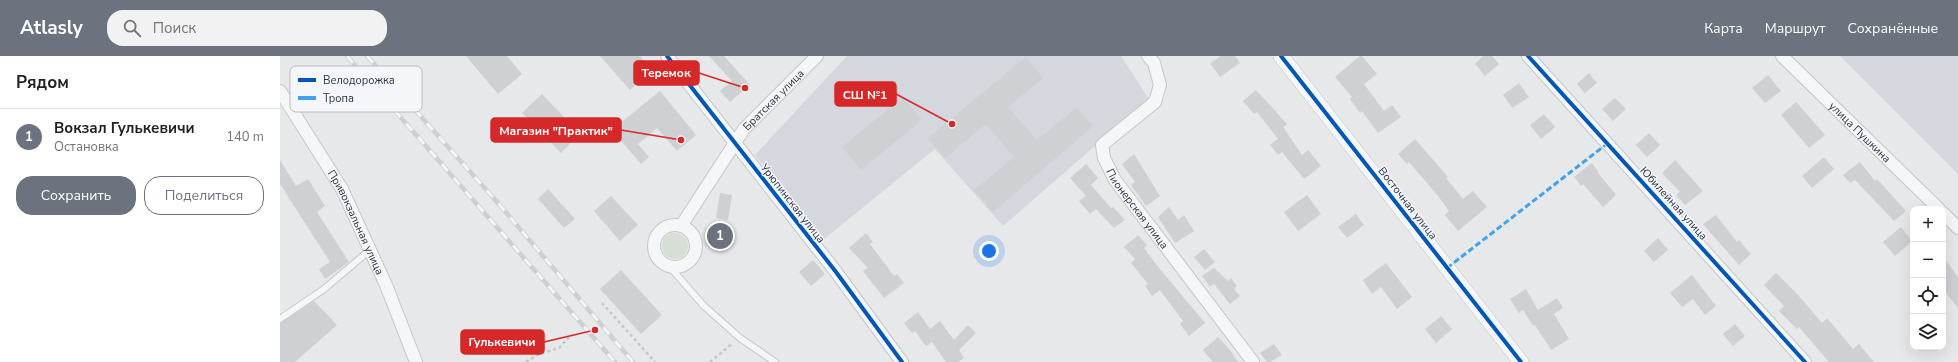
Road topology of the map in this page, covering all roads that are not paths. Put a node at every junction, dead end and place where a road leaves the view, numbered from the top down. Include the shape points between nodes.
1 (667, 56) edge
2 (817, 56) edge
3 (1148, 56) edge
4 (1281, 56) edge
5 (1528, 56) edge
6 (1782, 56) edge
7 (280, 91) edge
8 (290, 107) edge
9 (293, 112) edge
10 (735, 144) junction
11 (1936, 206) edge
12 (1946, 216) edge
13 (681, 226) junction
14 (1958, 228) edge
15 (370, 250) junction
16 (670, 267) junction
17 (280, 319) edge
18 (416, 362) edge
19 (775, 362) edge
20 (902, 362) edge
21 (1253, 362) edge
22 (1521, 362) edge
23 (1805, 362) edge

1 - 10 street, Урюпинская улица
2 - 10 street, Братская улица via 744,129
3 - 21 street, Пионерская улица via 1154,63 1160,85 1155,102 1102,145 1104,158 1116,180
4 - 22 street, Восточная улица
5 - 23 street, Юбилейная улица
6 - 11 street, улица Пушкина
7 - 8 street, Привокзальная улица
9 - 15 street, Привокзальная улица via 342,189
10 - 13 street, Братская улица
10 - 20 street, Урюпинская улица via 836,272
12 - 14 street
13 - 16 street via 692,235 696,248 690,261 684,265
13 - 16 street via 668,227 657,235 654,241 655,254
15 - 17 lane via 324,289
15 - 18 street, Привокзальная улица
16 - 19 lane via 703,305 740,338

